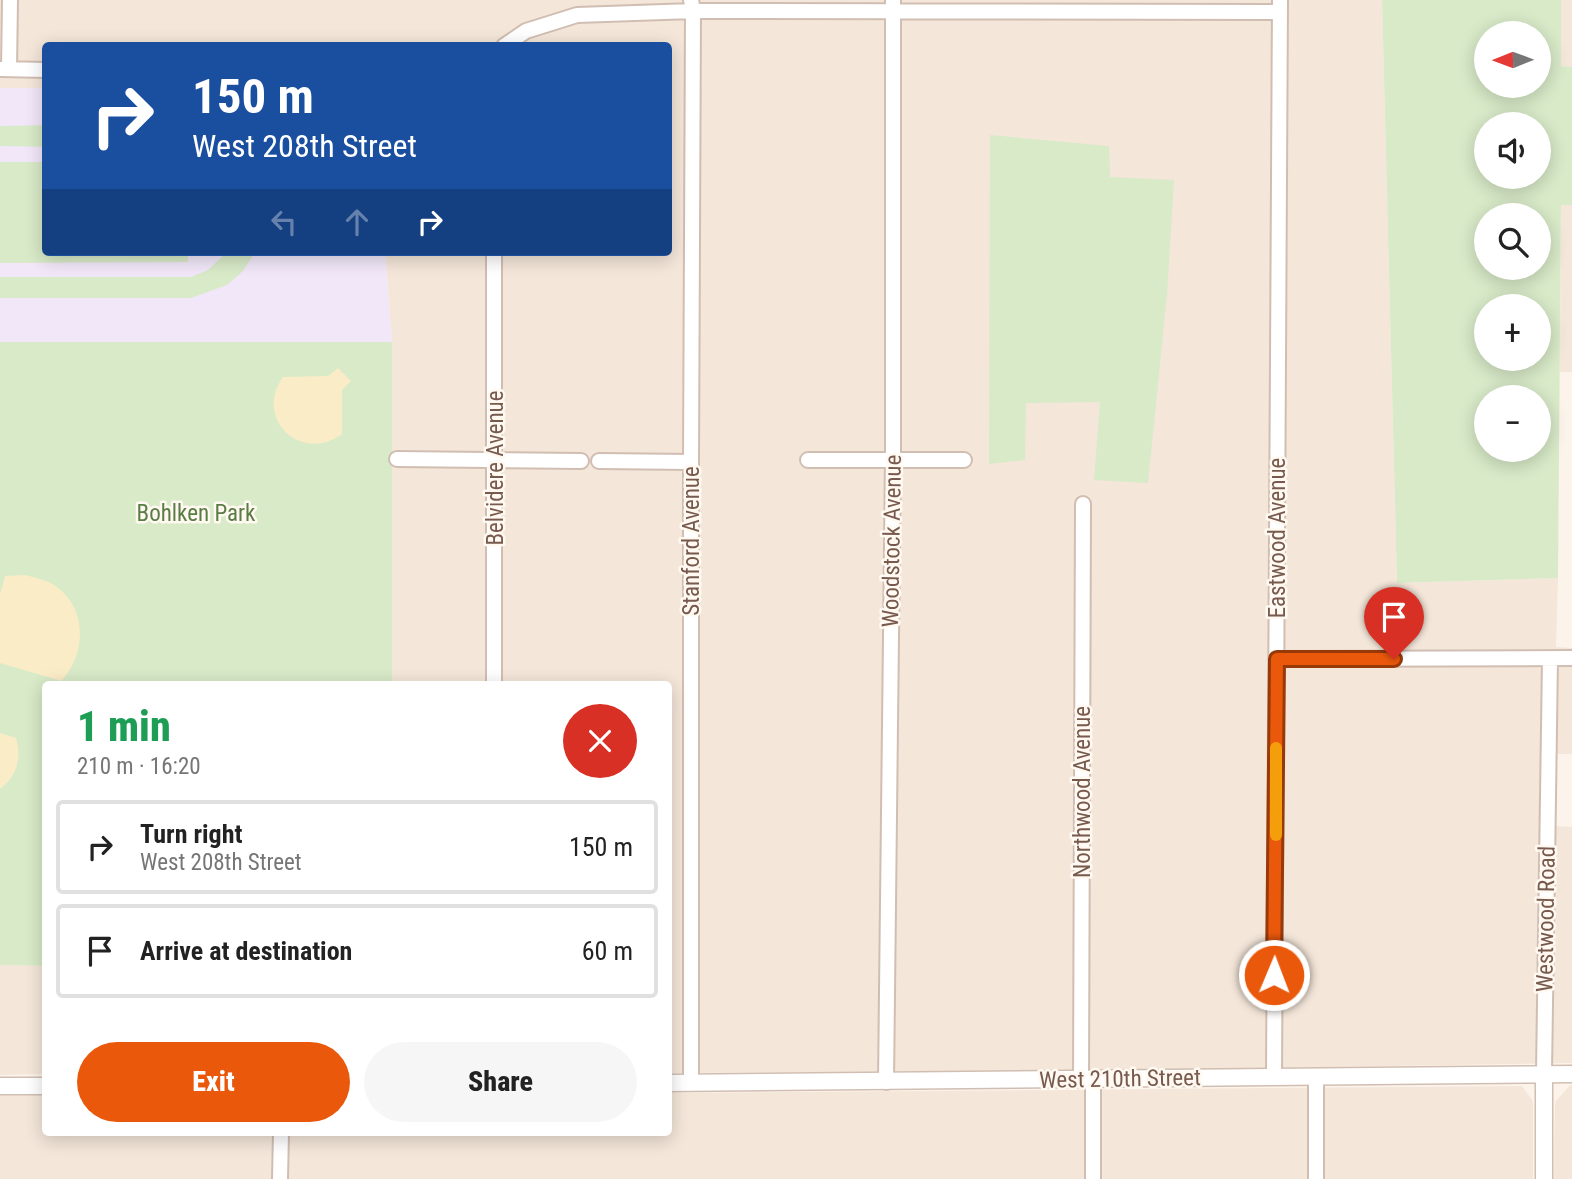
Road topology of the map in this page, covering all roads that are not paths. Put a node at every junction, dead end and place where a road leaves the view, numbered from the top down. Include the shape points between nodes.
1 (10, 0) edge
2 (692, 5) edge
3 (893, 6) edge
4 (1280, 6) edge
5 (510, 42) edge
6 (4, 69) edge
7 (42, 70) edge
8 (494, 256) edge
9 (397, 459) dead end
10 (496, 459) junction
11 (893, 459) junction
12 (808, 460) dead end
13 (964, 460) dead end
14 (582, 461) dead end
15 (599, 461) dead end
16 (691, 462) junction
17 (1083, 504) dead end
18 (1572, 658) edge
19 (1277, 659) junction
20 (1550, 659) junction
21 (494, 681) edge
22 (1544, 1073) junction
23 (1572, 1074) edge
24 (1316, 1076) junction
25 (1274, 1077) junction
26 (1087, 1080) junction
27 (886, 1082) junction
28 (672, 1083) edge
29 (691, 1083) junction
30 (0, 1086) edge
31 (42, 1086) edge
32 (281, 1136) edge
33 (281, 1179) edge
34 (1093, 1179) edge
35 (1316, 1179) edge
36 (1544, 1179) edge

1 - 6 street
2 - 3 street
2 - 5 street via 577,15 526,31
2 - 16 street, Stanford Avenue
3 - 4 street
3 - 11 street, Woodstock Avenue
4 - 19 street, Eastwood Avenue
6 - 7 street
8 - 10 street, Belvidere Avenue
9 - 10 street
10 - 14 street
10 - 21 street, Belvidere Avenue
11 - 12 street
11 - 13 street
11 - 27 street, Woodstock Avenue
15 - 16 street
16 - 29 street, Stanford Avenue
17 - 26 street, Northwood Avenue
18 - 20 street
19 - 20 street
19 - 25 street, Eastwood Avenue
20 - 22 street, Westwood Road
22 - 23 street, West 210th Street
22 - 24 street, West 210th Street
22 - 36 street, Westwood Road
24 - 25 street, West 210th Street
24 - 35 street
25 - 26 street, West 210th Street
26 - 27 street, West 210th Street
26 - 34 street, Northwood Avenue
27 - 29 street, West 210th Street
28 - 29 street, West 210th Street
30 - 31 street
32 - 33 street

